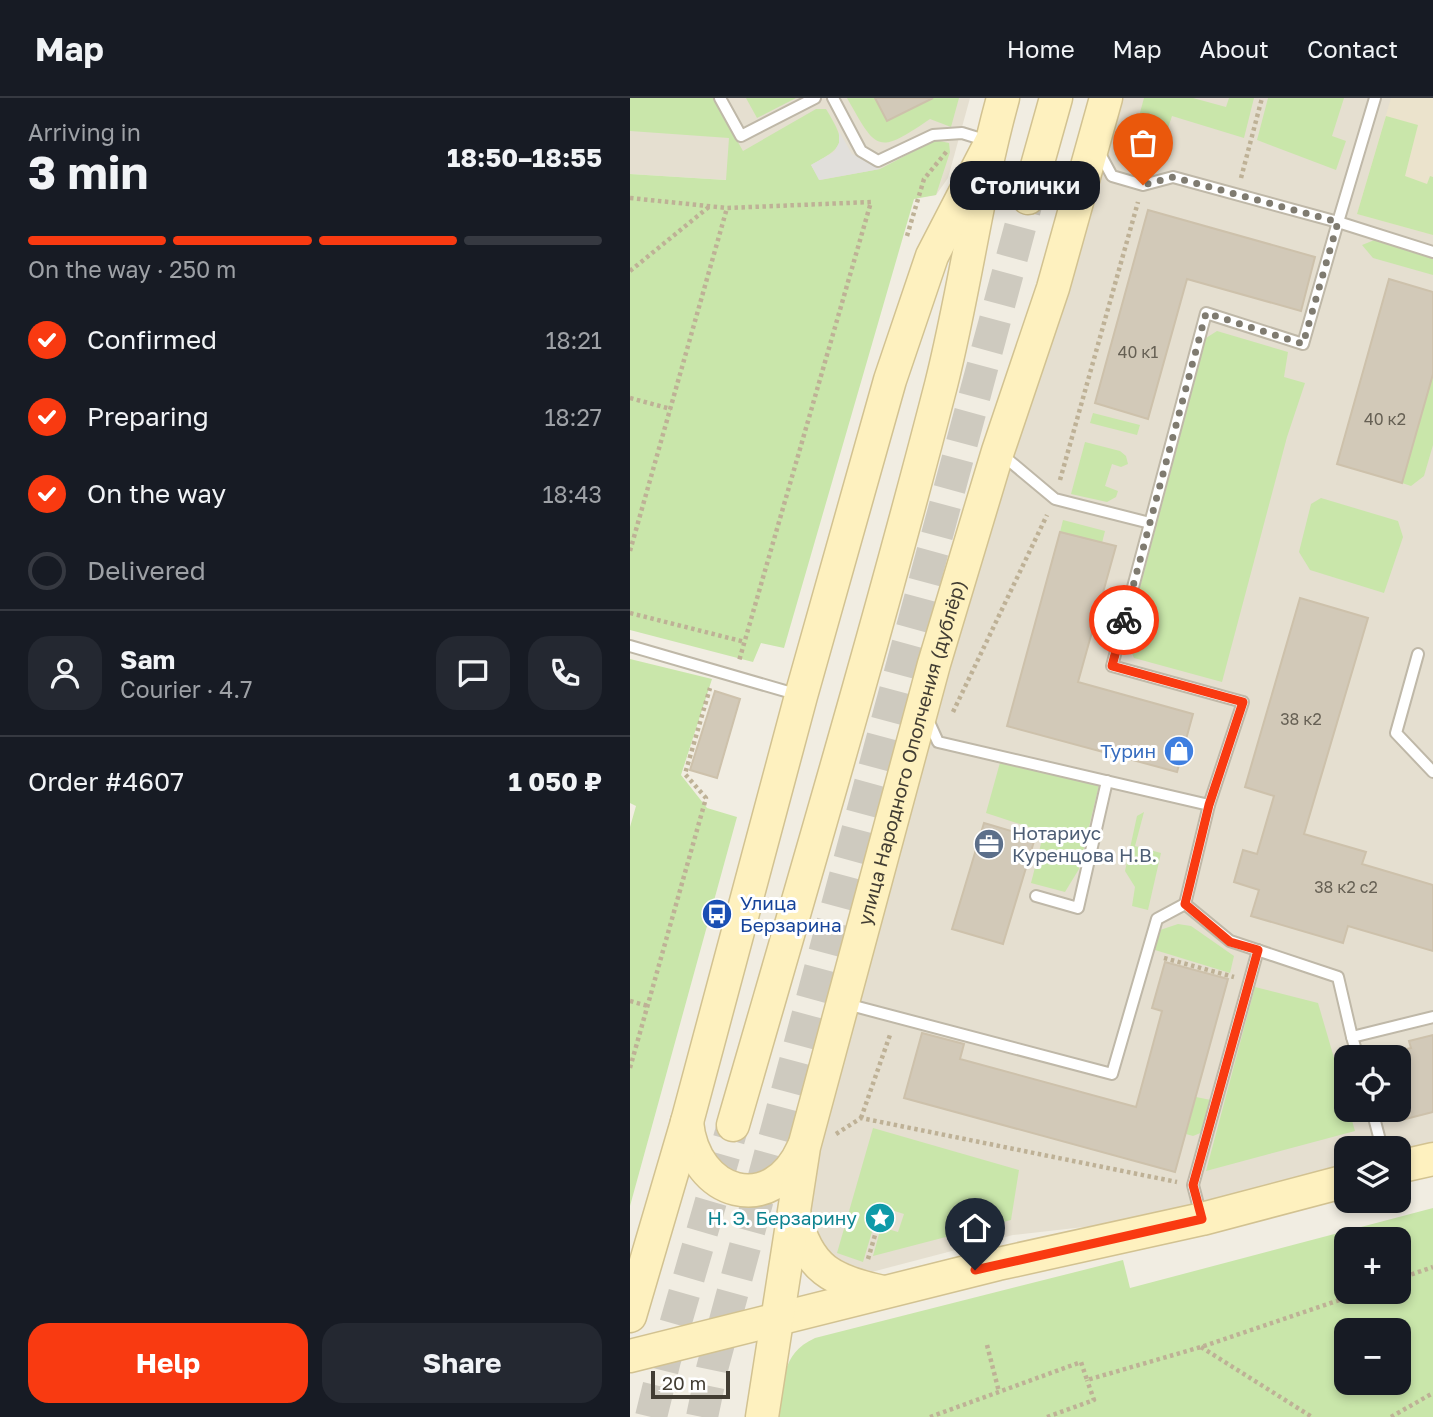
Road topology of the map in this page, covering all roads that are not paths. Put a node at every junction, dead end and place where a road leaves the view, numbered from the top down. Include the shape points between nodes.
1 (720, 98) edge
2 (815, 98) edge
3 (833, 98) edge
4 (1003, 98) edge
5 (1056, 98) edge
6 (1106, 98) edge
7 (1376, 98) edge
8 (991, 142) junction
9 (1094, 143) junction
10 (1028, 198) tunnel mouth
11 (1338, 222) junction
12 (1433, 252) edge
13 (998, 451) junction
14 (1150, 523) junction
15 (630, 646) edge
16 (1418, 654) dead end
17 (800, 695) junction
18 (922, 708) junction
19 (1433, 772) edge
20 (1107, 781) junction
21 (1209, 805) junction
22 (1036, 897) dead end
23 (1185, 904) junction
24 (1258, 950) junction
25 (849, 975) junction
26 (1433, 1017) edge
27 (1352, 1037) junction
28 (1354, 1045) edge
29 (687, 1122) junction
30 (733, 1125) tunnel mouth
31 (804, 1147) junction
32 (1433, 1159) edge
33 (1411, 1164) edge
34 (1334, 1184) edge
35 (794, 1215) junction
36 (1202, 1219) junction
37 (885, 1293) junction
38 (630, 1317) edge
39 (777, 1319) junction
40 (630, 1356) edge
41 (762, 1417) edge

1 - 2 lane via 741,136
3 - 8 lane via 861,151 878,161 933,135 962,133
4 - 8 street
5 - 10 street
6 - 9 street, улица Народного Ополчения (дублёр)
7 - 11 lane
8 - 17 street via 928,268 890,380
8 - 30 street via 942,381
9 - 11 lane via 1112,176 1143,185 1173,177
9 - 13 street, улица Народного Ополчения (дублёр) via 1053,288
11 - 12 lane
11 - 14 lane via 1303,344 1206,313
13 - 14 lane via 1055,499
13 - 18 street, улица Народного Ополчения (дублёр)
14 - 21 lane via 1112,666 1243,702
15 - 17 lane
16 - 19 lane via 1396,733
17 - 29 street
18 - 20 lane via 938,743
18 - 25 street, улица Народного Ополчения (дублёр)
20 - 21 lane
20 - 22 lane via 1078,908
21 - 23 lane
23 - 24 lane via 1230,942
23 - 25 lane via 1157,919 1112,1074 854,1006
24 - 27 lane via 1338,977
24 - 36 lane via 1193,1185
25 - 31 street, улица Народного Ополчения (дублёр)
26 - 27 lane
27 - 28 lane
29 - 31 street via 695,1156 704,1170 728,1187 760,1188 773,1183 787,1175
29 - 38 street
31 - 35 street, улица Народного Ополчения (дублёр)
32 - 33 street
34 - 36 street
35 - 37 street via 804,1246 820,1266 837,1278
35 - 39 street, улица Народного Ополчения (дублёр)
36 - 37 street
37 - 39 street
39 - 40 street
39 - 41 street, улица Народного Ополчения (дублёр)

